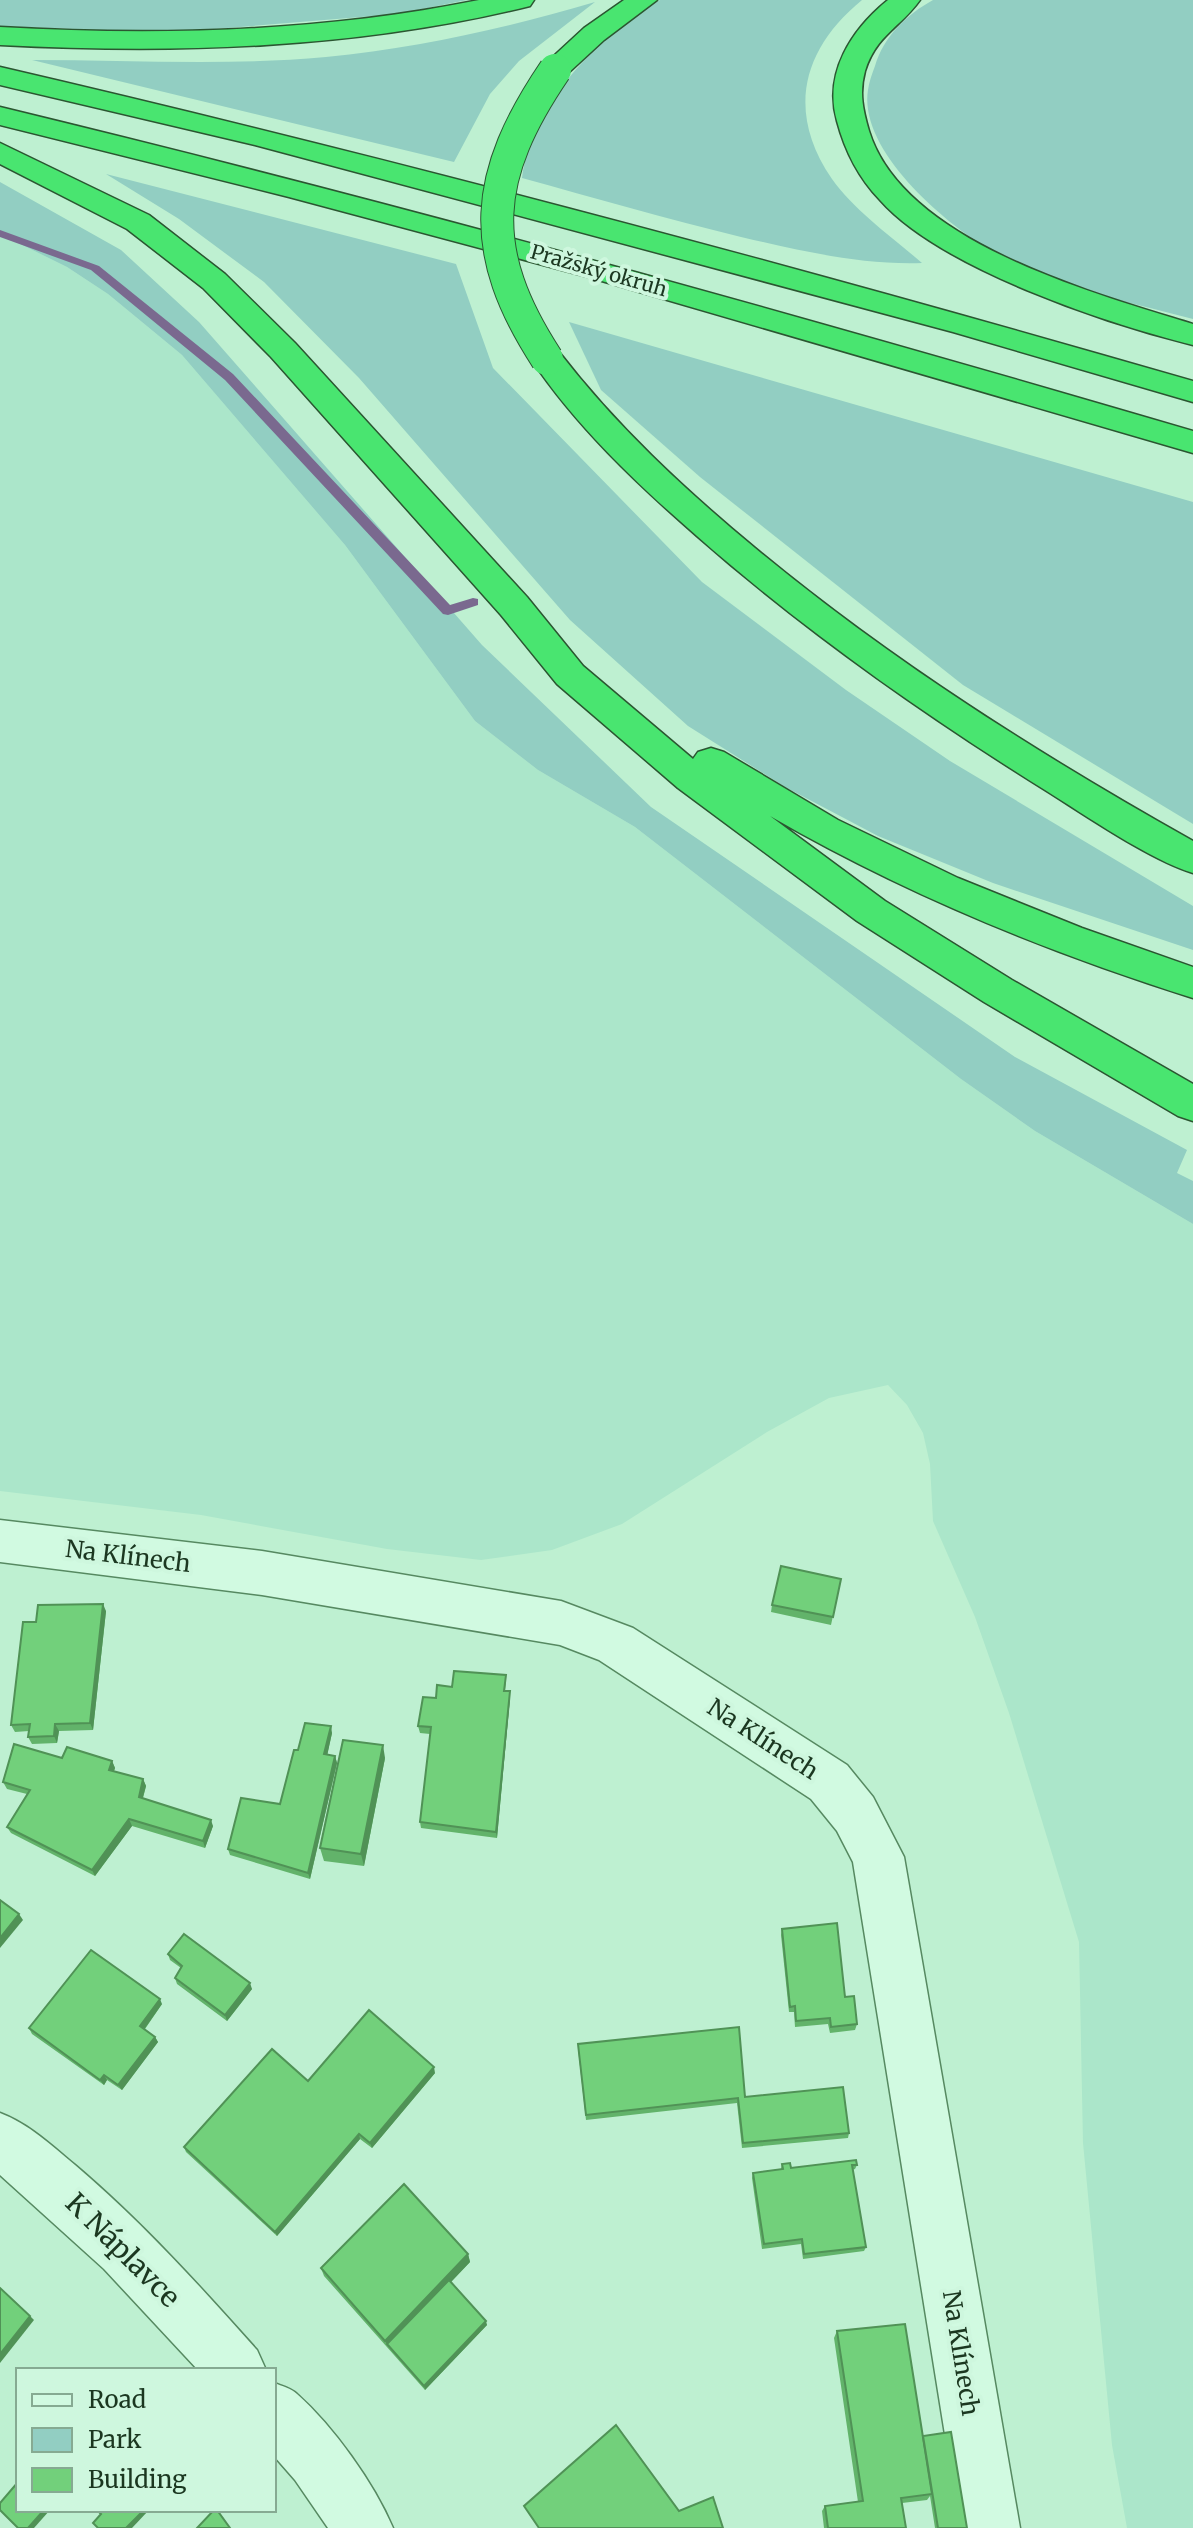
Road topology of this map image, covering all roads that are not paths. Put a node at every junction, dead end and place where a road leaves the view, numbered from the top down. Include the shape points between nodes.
1 (520, 0) edge
2 (643, 0) edge
3 (906, 0) edge
4 (0, 36) edge
5 (0, 76) edge
6 (0, 116) edge
7 (0, 152) edge
8 (747, 267) junction
9 (1193, 338) edge
10 (1193, 392) edge
11 (1193, 442) edge
12 (514, 606) junction
13 (1193, 859) edge
14 (1193, 983) edge
15 (1193, 1104) edge
16 (0, 1541) edge
17 (0, 2140) edge
18 (235, 2368) edge
19 (276, 2414) edge
20 (363, 2528) edge
21 (990, 2528) edge

1 - 4 highway via 385,25 264,38 130,42
2 - 13 highway, bridge via 555,70 524,116 505,158 496,217 499,257 529,333 584,406 657,481 810,611 975,729
3 - 9 highway via 880,21 859,49 846,95 861,155 890,193 935,230 1004,268
5 - 8 highway, Pražský okruh via 261,137
6 - 11 highway, Pražský okruh via 459,232
7 - 12 highway via 138,222 214,281
8 - 9 highway
8 - 10 highway, Pražský okruh
12 - 14 highway via 682,741 807,819 931,881
12 - 15 highway via 570,675 691,778 809,866 998,991
16 - 21 street, Na Klínech via 262,1573 561,1623 616,1644 829,1782 855,1814 878,1857
17 - 18 street, K Náplavce via 146,2268
19 - 20 street via 316,2459

